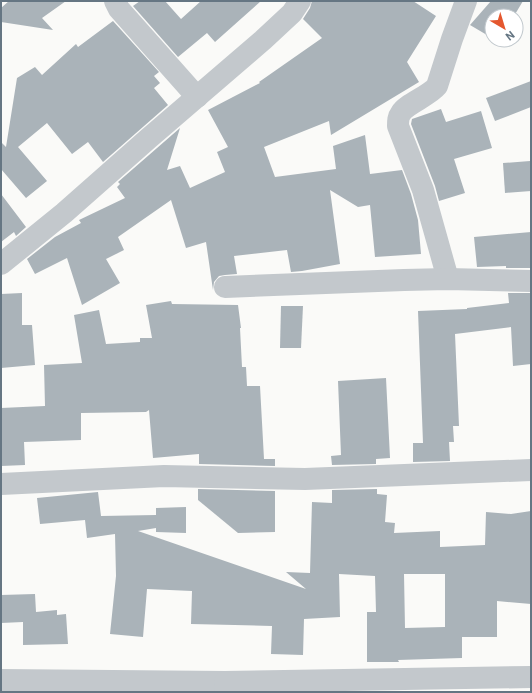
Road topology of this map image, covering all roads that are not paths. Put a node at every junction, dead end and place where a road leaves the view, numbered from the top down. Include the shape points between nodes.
1 (115, 1) edge
2 (300, 1) edge
3 (466, 1) edge
4 (197, 97) junction
5 (1, 264) edge
6 (448, 279) junction
7 (531, 281) edge
8 (225, 287) dead end
9 (531, 470) edge
10 (1, 484) edge
11 (531, 677) edge
12 (1, 680) edge
13 (226, 687) edge

1 - 4 street via 119,9
2 - 4 street via 292,13
3 - 6 street via 437,86 401,112 398,118 398,126 423,190
4 - 5 street via 64,213
6 - 7 street
6 - 8 street
9 - 10 street via 305,479 164,476
11 - 13 street
12 - 13 street

